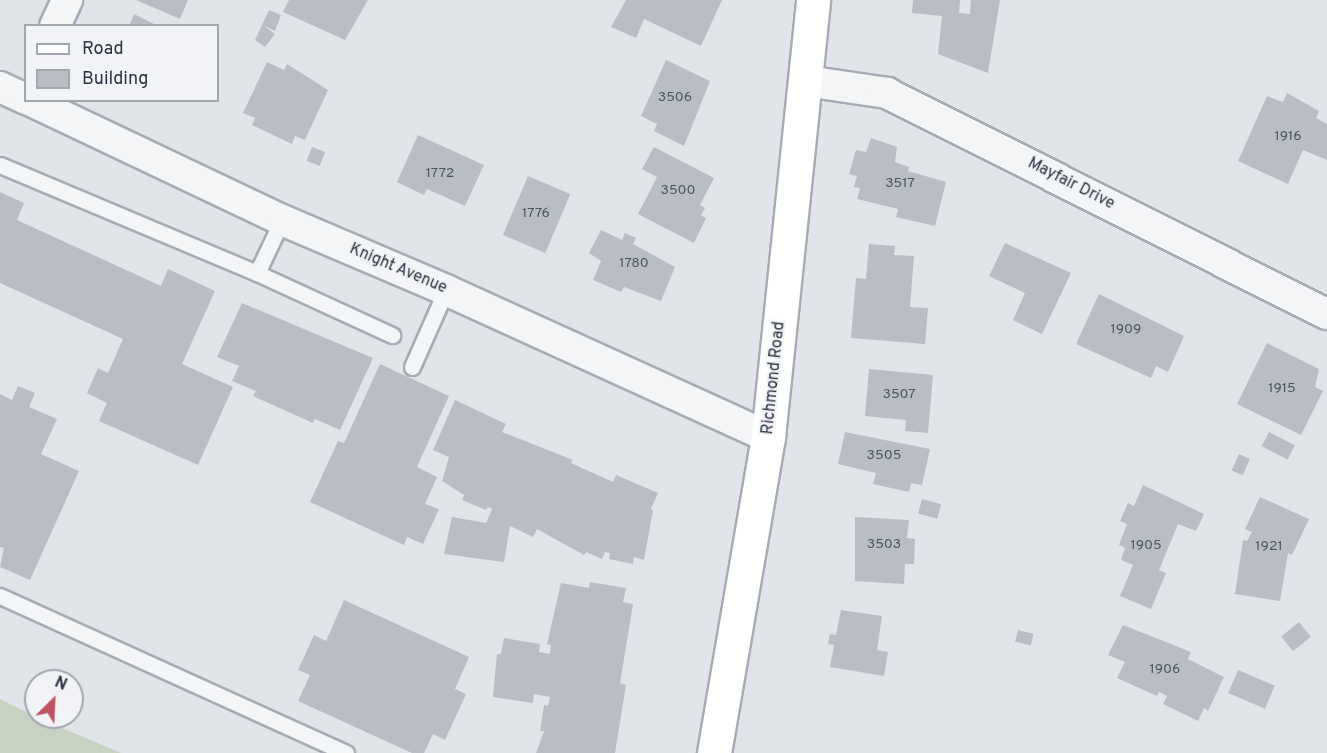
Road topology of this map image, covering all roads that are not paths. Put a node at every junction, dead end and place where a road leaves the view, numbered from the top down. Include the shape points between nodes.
1 (67, 0) edge
2 (813, 0) edge
3 (56, 24) edge
4 (806, 81) junction
5 (35, 102) edge
6 (0, 165) edge
7 (282, 220) junction
8 (257, 273) junction
9 (446, 290) junction
10 (1327, 314) edge
11 (392, 335) dead end
12 (412, 367) dead end
13 (768, 437) junction
14 (0, 596) edge
15 (346, 753) edge
16 (714, 753) edge

1 - 3 street
2 - 4 main road, Richmond Road
4 - 10 street, Mayfair Drive via 887,93
4 - 13 main road, Richmond Road
5 - 7 street, Knight Avenue
6 - 8 lane
7 - 8 lane
7 - 9 street, Knight Avenue
8 - 11 lane
9 - 12 lane
9 - 13 street, Knight Avenue
13 - 16 main road, Richmond Road
14 - 15 lane

